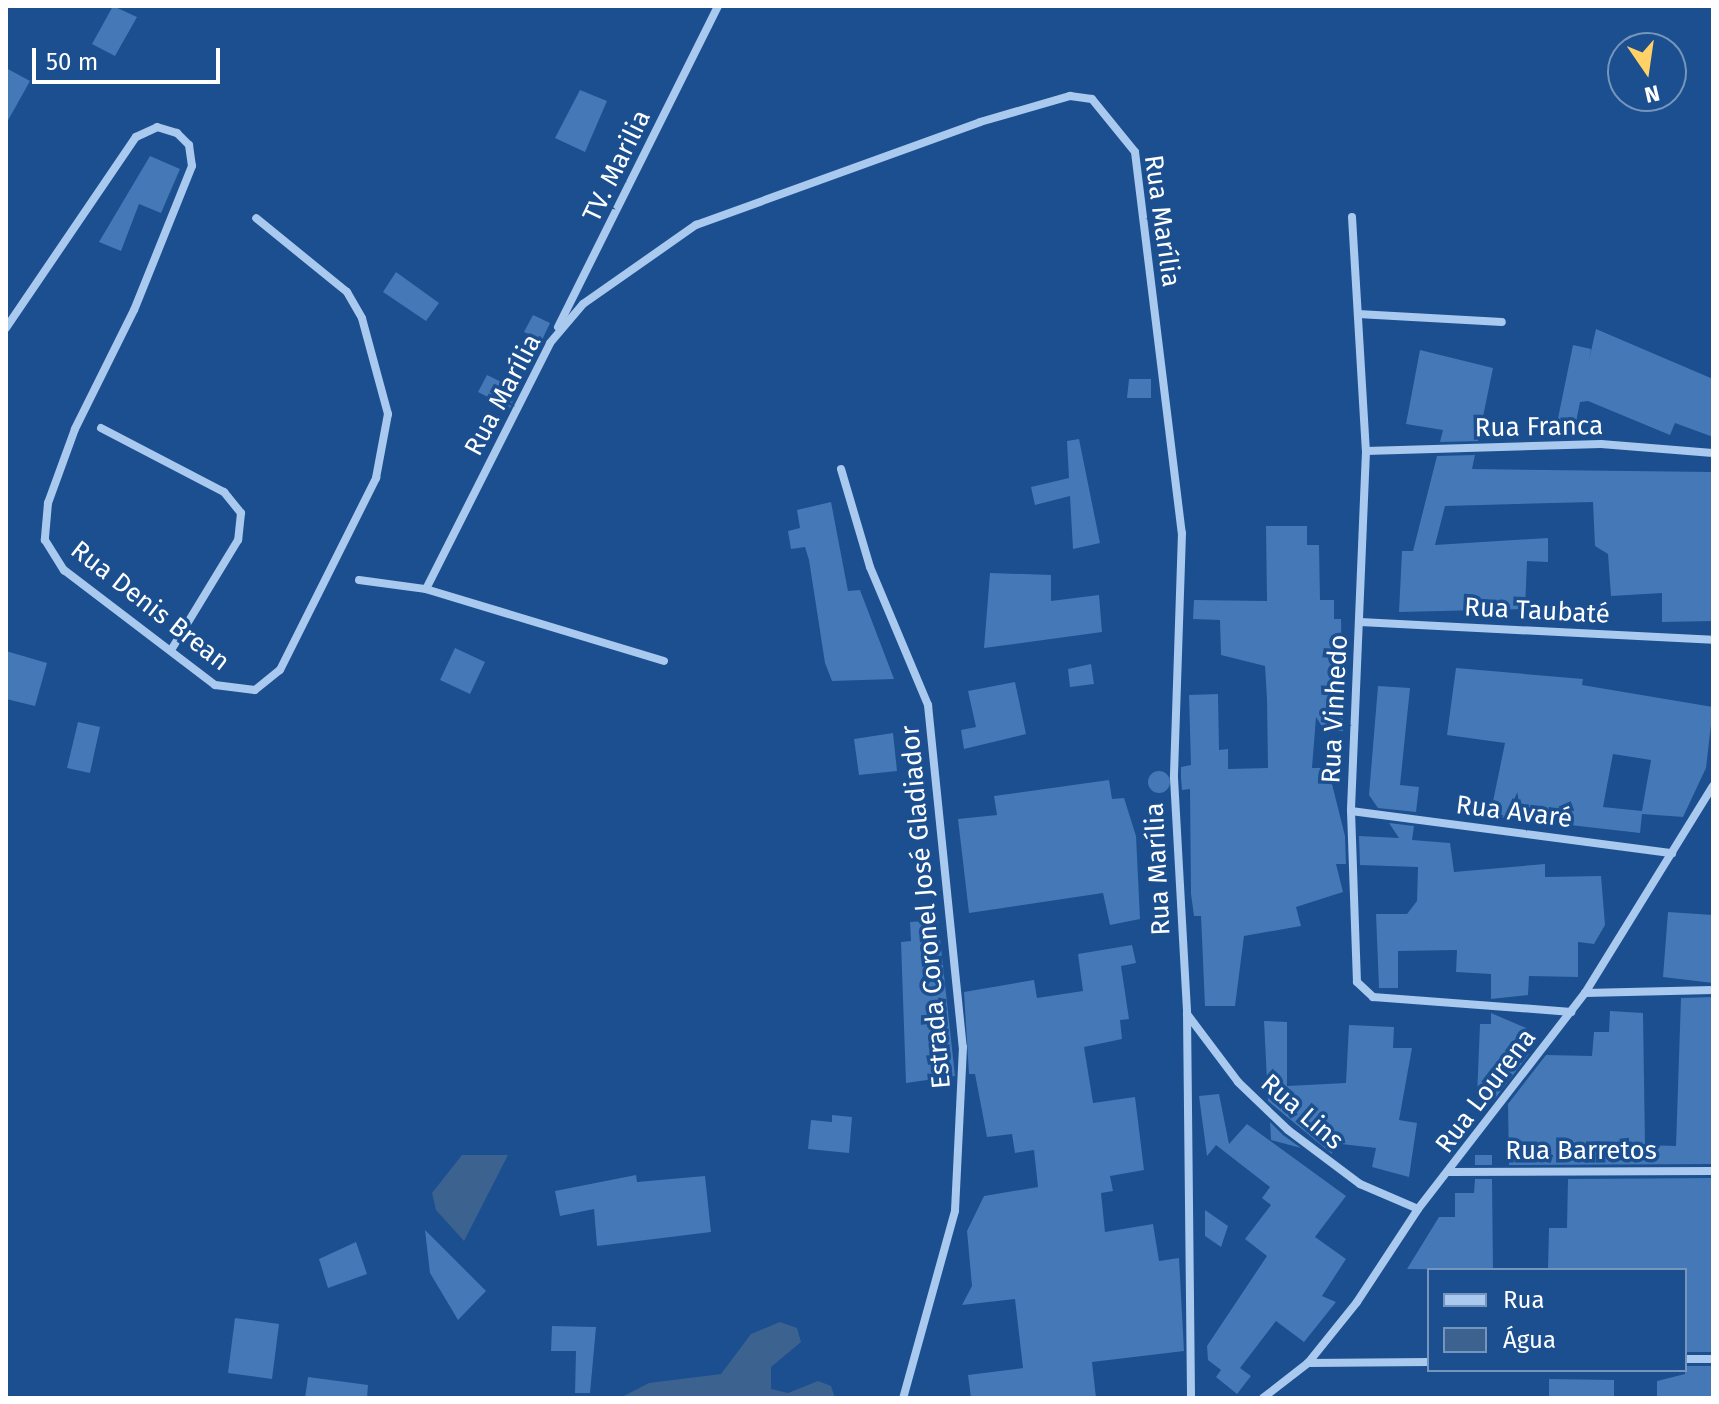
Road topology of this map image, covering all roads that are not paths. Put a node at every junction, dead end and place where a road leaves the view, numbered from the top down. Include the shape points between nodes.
1 (718, 6) edge
2 (1352, 217) dead end
3 (256, 218) dead end
4 (1358, 314) junction
5 (1502, 322) dead end
6 (6, 328) edge
7 (550, 343) junction
8 (101, 428) dead end
9 (1366, 451) junction
10 (1713, 453) edge
11 (841, 469) dead end
12 (359, 580) dead end
13 (426, 589) junction
14 (1360, 622) junction
15 (1713, 640) edge
16 (171, 650) junction
17 (664, 661) dead end
18 (1712, 791) edge
19 (1351, 811) junction
20 (1672, 853) junction
21 (1713, 990) edge
22 (1585, 993) junction
23 (1571, 1012) junction
24 (1187, 1013) junction
25 (1713, 1171) edge
26 (1449, 1172) junction
27 (1418, 1209) junction
28 (1687, 1359) edge
29 (1713, 1359) edge
30 (1427, 1362) edge
31 (1308, 1363) junction
32 (903, 1398) edge
33 (1191, 1398) edge
34 (1263, 1398) edge

1 - 7 street, TV. Marilia
2 - 4 street, Rua Vinhedo
3 - 16 street, Rua Denis Brean via 347,292 380,374 387,444 270,682 236,692
4 - 5 street
4 - 9 street, Rua Vinhedo
6 - 16 street, Rua Denis Brean via 136,137 157,127 177,133 189,145 192,166 134,310 75,429 44,524 64,570
7 - 13 street, Rua Marília
7 - 24 street, Rua Marília via 583,304 653,250 747,203 1070,96 1092,99 1114,117 1135,152 1142,194 1182,533 1174,778
8 - 16 street via 224,492 241,513 238,540
9 - 10 street, Rua Franca via 1601,444
9 - 14 street, Rua Vinhedo
11 - 32 street, Estrada Coronel José Gladiador via 870,567 928,705 963,1047 955,1211
12 - 13 street
13 - 17 street
14 - 15 street, Rua Taubaté
14 - 19 street, Rua Vinhedo
18 - 20 street, Rua Lourena
19 - 20 street, Rua Avaré
19 - 23 street, Rua Vinhedo via 1356,968 1364,993
20 - 22 street, Rua Lourena
21 - 22 street
22 - 23 street, Rua Lourena
23 - 26 street, Rua Lourena
24 - 27 street, Rua Lins via 1238,1082 1288,1130 1360,1184
24 - 33 street, Rua Marília
25 - 26 street, Rua Barretos
26 - 27 street, Rua Lourena
27 - 31 street, Rua Lourena
28 - 29 street
30 - 31 street
31 - 34 street, Rua Lourena

